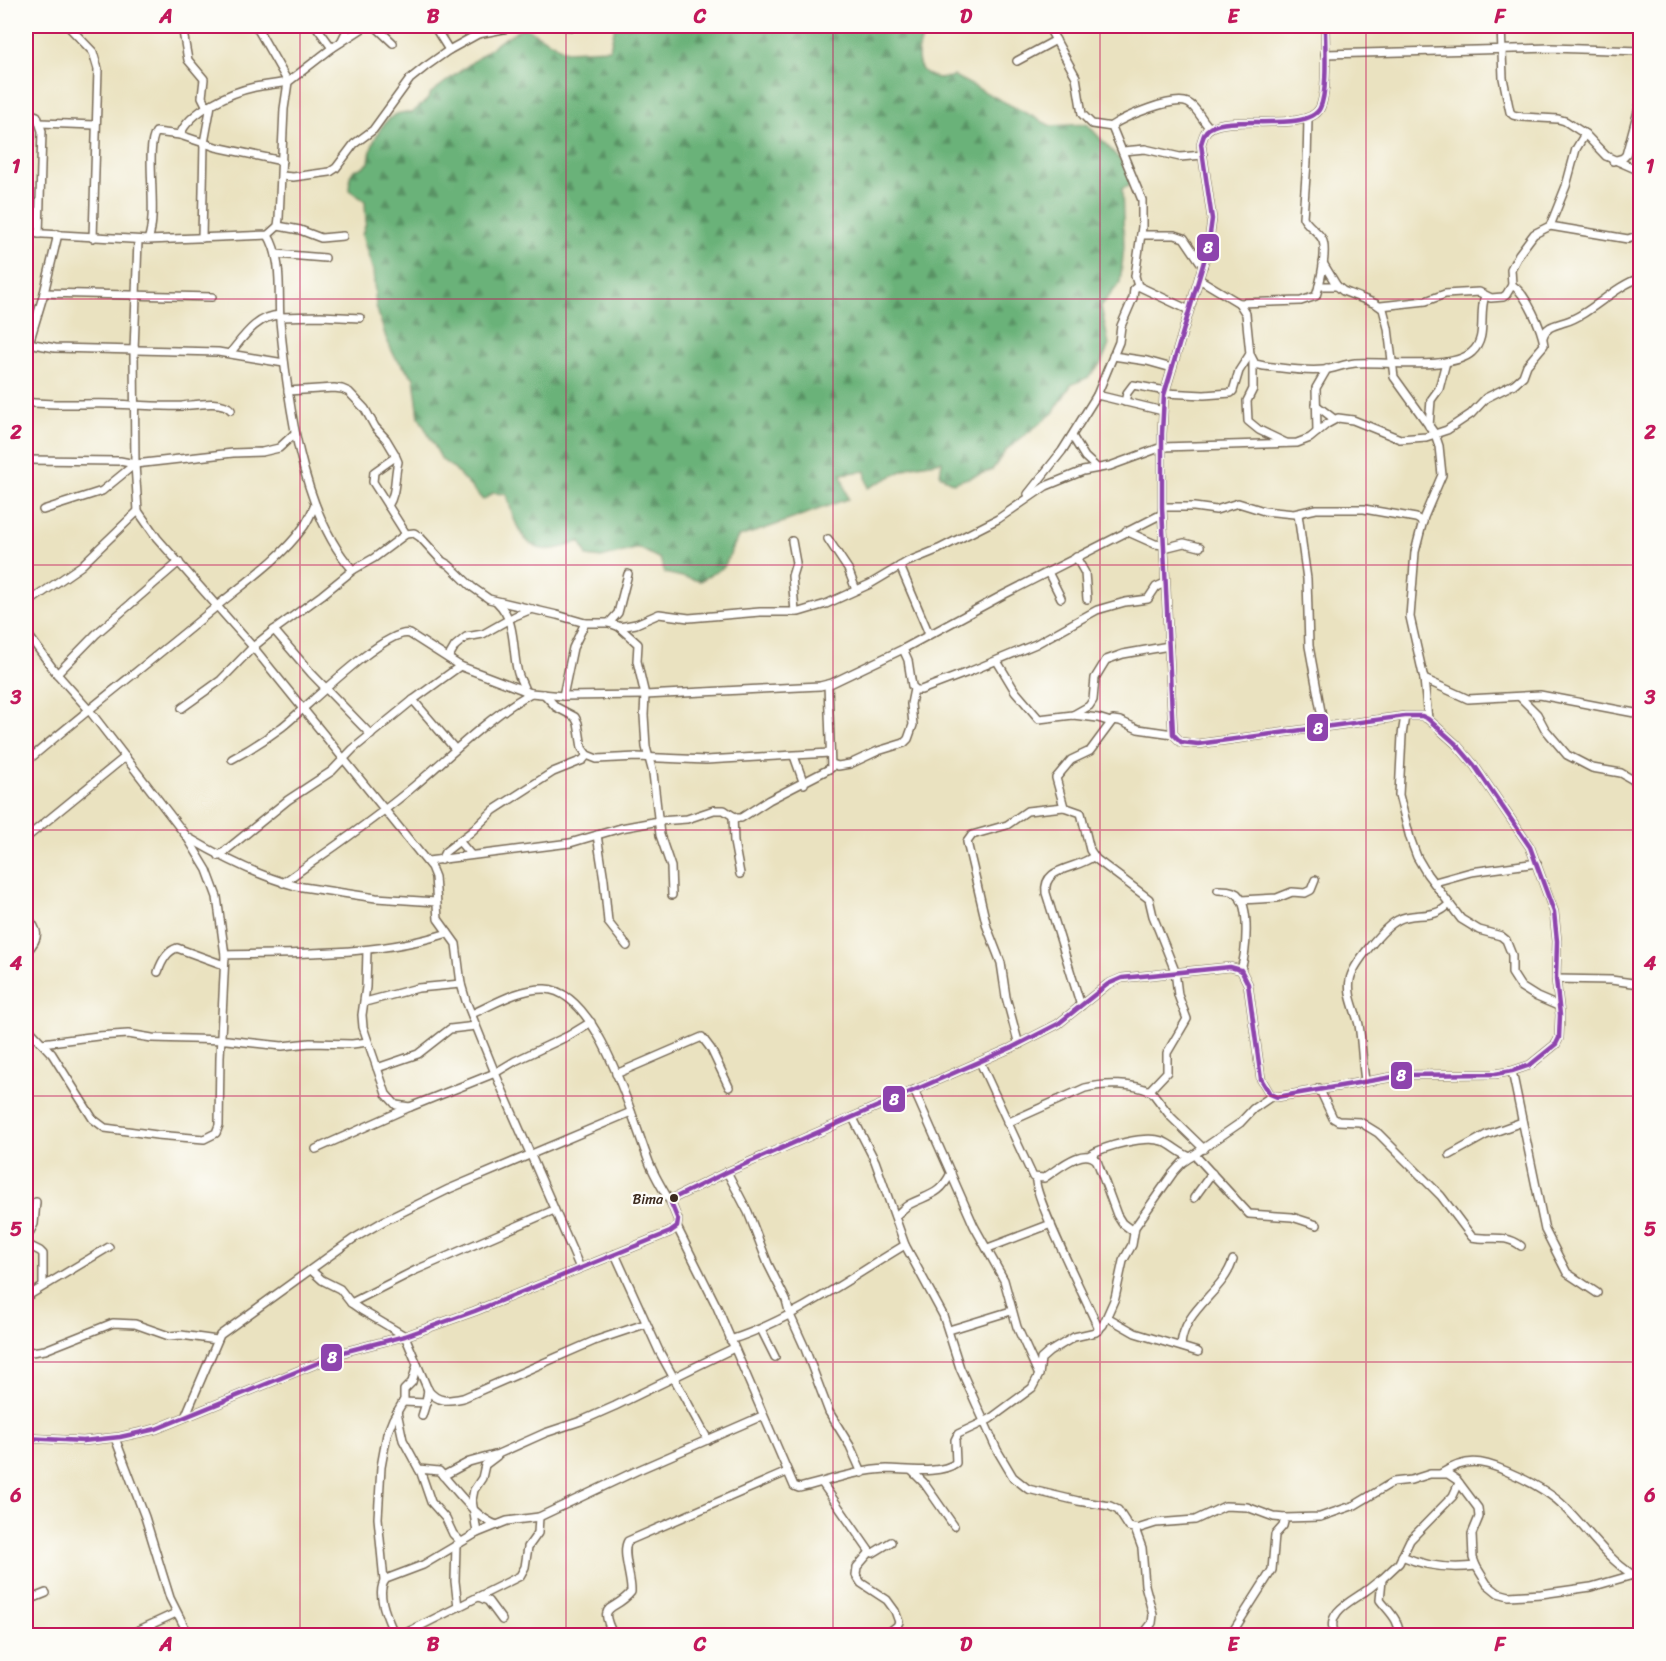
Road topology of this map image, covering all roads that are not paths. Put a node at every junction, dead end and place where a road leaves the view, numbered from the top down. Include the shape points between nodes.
1 (68, 26) edge
2 (183, 26) edge
3 (256, 26) edge
4 (316, 26) edge
5 (349, 26) edge
6 (366, 26) edge
7 (375, 26) edge
8 (434, 26) edge
9 (494, 26) edge
10 (519, 26) edge
11 (562, 26) edge
12 (584, 26) edge
13 (1048, 26) edge
14 (1325, 26) edge
15 (1501, 26) edge
16 (485, 32) junction
17 (1056, 40) junction
18 (341, 42) junction
19 (393, 43) dead end
20 (332, 48) junction
21 (449, 50) junction
22 (1637, 50) edge
23 (1501, 51) junction
24 (1325, 54) junction
25 (1641, 59) edge
26 (1017, 62) dead end
27 (288, 82) junction
28 (1641, 104) edge
29 (206, 108) junction
30 (26, 112) edge
31 (1308, 118) junction
32 (40, 123) junction
33 (95, 125) junction
34 (1111, 126) junction
35 (1210, 128) junction
36 (1585, 134) junction
37 (180, 135) junction
38 (204, 143) junction
39 (1123, 151) junction
40 (1203, 155) junction
41 (282, 161) junction
42 (1613, 161) junction
43 (1641, 171) edge
44 (282, 176) junction
45 (278, 226) junction
46 (1550, 226) junction
47 (1641, 228) edge
48 (26, 233) edge
49 (39, 234) junction
50 (58, 234) junction
51 (268, 235) junction
52 (1141, 235) junction
53 (343, 236) dead end
54 (93, 238) junction
55 (202, 238) junction
56 (138, 240) junction
57 (148, 240) junction
58 (276, 254) junction
59 (325, 258) dead end
60 (1323, 263) junction
61 (1203, 266) junction
62 (1199, 279) junction
63 (1641, 279) edge
64 (1512, 285) junction
65 (1138, 286) junction
66 (1319, 286) junction
67 (1337, 286) junction
68 (44, 293) junction
69 (138, 295) junction
70 (1485, 296) junction
71 (212, 297) dead end
72 (1239, 303) junction
73 (1381, 306) junction
74 (1189, 310) junction
75 (280, 316) junction
76 (360, 318) dead end
77 (1543, 337) junction
78 (27, 348) edge
79 (134, 351) junction
80 (231, 352) junction
81 (1113, 356) junction
82 (1252, 358) junction
83 (1446, 362) junction
84 (285, 363) junction
85 (1391, 363) junction
86 (1172, 368) junction
87 (1327, 369) junction
88 (288, 391) junction
89 (1165, 392) junction
90 (1097, 395) junction
91 (26, 402) edge
92 (1125, 402) junction
93 (1316, 405) junction
94 (135, 406) junction
95 (231, 410) dead end
96 (1163, 411) junction
97 (1334, 419) junction
98 (1429, 426) junction
99 (1317, 432) junction
100 (294, 434) junction
101 (1435, 434) junction
102 (1072, 436) junction
103 (1286, 443) junction
104 (1162, 447) junction
105 (395, 455) junction
106 (26, 460) edge
107 (135, 464) junction
108 (1096, 468) junction
109 (1024, 500) junction
110 (315, 505) junction
111 (388, 506) junction
112 (43, 510) dead end
113 (1162, 510) junction
114 (138, 511) junction
115 (1298, 514) junction
116 (1422, 522) junction
117 (1126, 531) junction
118 (406, 534) junction
119 (828, 539) dead end
120 (792, 541) dead end
121 (1163, 546) junction
122 (1200, 547) dead end
123 (1076, 557) junction
124 (178, 562) junction
125 (900, 567) junction
126 (353, 570) junction
127 (1048, 572) junction
128 (628, 574) dead end
129 (1165, 583) junction
130 (856, 590) junction
131 (1061, 598) dead end
132 (1087, 599) dead end
133 (497, 602) junction
134 (26, 604) edge
135 (217, 607) junction
136 (532, 609) junction
137 (795, 612) junction
138 (508, 620) junction
139 (585, 623) junction
140 (609, 623) junction
141 (618, 626) junction
142 (274, 630) junction
143 (26, 632) edge
144 (929, 634) junction
145 (1169, 646) junction
146 (253, 647) junction
147 (903, 649) junction
148 (448, 658) junction
149 (997, 661) junction
150 (460, 666) junction
151 (57, 674) junction
152 (1424, 679) junction
153 (828, 684) junction
154 (325, 688) junction
155 (914, 689) junction
156 (528, 692) junction
157 (544, 694) junction
158 (645, 695) junction
159 (563, 696) junction
160 (1520, 697) junction
161 (413, 700) junction
162 (182, 708) dead end
163 (303, 709) junction
164 (89, 710) junction
165 (1641, 714) edge
166 (1073, 715) junction
167 (1405, 716) junction
168 (1428, 719) junction
169 (1111, 722) junction
170 (1324, 728) junction
171 (1173, 734) junction
172 (372, 735) junction
173 (455, 749) junction
174 (830, 753) junction
175 (588, 755) junction
176 (794, 756) junction
177 (125, 757) junction
178 (344, 758) junction
179 (649, 758) junction
180 (232, 759) dead end
181 (26, 762) edge
182 (832, 764) junction
183 (804, 784) junction
184 (1641, 784) edge
185 (1064, 807) junction
186 (385, 810) junction
187 (733, 816) junction
188 (659, 821) junction
189 (597, 835) junction
190 (187, 837) junction
191 (26, 838) edge
192 (459, 841) junction
193 (471, 855) junction
194 (219, 856) junction
195 (1094, 856) junction
196 (441, 860) junction
197 (428, 861) junction
198 (1537, 863) junction
199 (741, 874) dead end
200 (1315, 880) dead end
201 (1435, 882) junction
202 (283, 883) junction
203 (1218, 890) dead end
204 (672, 895) dead end
205 (1241, 900) junction
206 (436, 902) junction
207 (1449, 904) junction
208 (26, 915) edge
209 (448, 933) junction
210 (627, 946) dead end
211 (367, 950) junction
212 (26, 952) edge
213 (225, 955) junction
214 (224, 965) junction
215 (1241, 970) junction
216 (1175, 971) junction
217 (158, 972) dead end
218 (1556, 979) junction
219 (461, 984) junction
220 (1641, 984) edge
221 (364, 1002) junction
222 (1081, 1006) junction
223 (1558, 1006) junction
224 (472, 1014) junction
225 (591, 1022) junction
226 (26, 1026) edge
227 (476, 1026) junction
228 (220, 1040) junction
229 (368, 1042) junction
230 (42, 1043) junction
231 (1018, 1044) junction
232 (980, 1062) junction
233 (377, 1068) junction
234 (1512, 1071) junction
235 (495, 1073) junction
236 (616, 1074) junction
237 (1365, 1080) junction
238 (729, 1087) dead end
239 (1319, 1088) junction
240 (914, 1090) junction
241 (1150, 1090) junction
242 (1272, 1096) junction
243 (410, 1107) junction
244 (631, 1112) junction
245 (854, 1118) junction
246 (1522, 1122) junction
247 (1007, 1123) junction
248 (316, 1149) dead end
249 (1204, 1149) junction
250 (531, 1154) junction
251 (1090, 1155) junction
252 (1450, 1155) dead end
253 (1193, 1156) junction
254 (727, 1172) junction
255 (951, 1173) junction
256 (1212, 1173) junction
257 (1036, 1179) junction
258 (1194, 1198) dead end
259 (36, 1202) dead end
260 (671, 1203) junction
261 (554, 1210) junction
262 (895, 1216) junction
263 (1051, 1224) junction
264 (1317, 1225) dead end
265 (677, 1227) junction
266 (1134, 1232) junction
267 (26, 1240) edge
268 (905, 1245) junction
269 (1521, 1246) dead end
270 (109, 1247) dead end
271 (988, 1248) junction
272 (615, 1254) junction
273 (1233, 1260) dead end
274 (580, 1268) junction
275 (311, 1270) junction
276 (43, 1286) junction
277 (1597, 1293) dead end
278 (26, 1297) edge
279 (351, 1303) junction
280 (1011, 1311) junction
281 (790, 1315) junction
282 (1107, 1317) junction
283 (385, 1323) junction
284 (645, 1324) junction
285 (761, 1329) junction
286 (949, 1330) junction
287 (1099, 1330) junction
288 (405, 1336) junction
289 (217, 1340) junction
290 (389, 1340) junction
291 (730, 1341) junction
292 (1180, 1346) junction
293 (734, 1348) junction
294 (26, 1351) edge
295 (1198, 1352) dead end
296 (775, 1358) dead end
297 (417, 1365) junction
298 (1039, 1375) junction
299 (673, 1378) junction
300 (428, 1389) junction
301 (403, 1402) junction
302 (426, 1402) junction
303 (397, 1412) junction
304 (185, 1416) junction
305 (422, 1416) dead end
306 (762, 1416) junction
307 (986, 1422) junction
308 (26, 1438) edge
309 (115, 1438) junction
310 (708, 1440) junction
311 (498, 1454) junction
312 (419, 1469) junction
313 (912, 1471) junction
314 (787, 1472) junction
315 (862, 1473) junction
316 (1442, 1473) junction
317 (443, 1476) junction
318 (822, 1483) junction
319 (1459, 1483) junction
320 (473, 1508) junction
321 (539, 1517) junction
322 (1285, 1518) junction
323 (496, 1525) junction
324 (954, 1526) dead end
325 (1135, 1529) junction
326 (477, 1533) junction
327 (891, 1542) dead end
328 (459, 1544) junction
329 (870, 1552) junction
330 (1402, 1556) junction
331 (1476, 1566) junction
332 (1637, 1576) edge
333 (1382, 1579) junction
334 (384, 1581) junction
335 (46, 1593) dead end
336 (479, 1597) junction
337 (26, 1601) edge
338 (458, 1607) junction
339 (176, 1613) junction
340 (502, 1620) dead end
341 (126, 1635) edge
342 (189, 1635) edge
343 (397, 1635) edge
344 (614, 1635) edge
345 (843, 1635) edge
346 (1142, 1635) edge
347 (1230, 1635) edge
348 (1335, 1635) edge
349 (1398, 1635) edge

1 - 33 street via 97,60
2 - 29 street via 188,60 204,79 202,95
3 - 27 street
4 - 20 street
5 - 18 street
6 - 18 street
7 - 19 street
8 - 21 street
9 - 16 street
10 - 16 street
11 - 12 street
13 - 17 street
14 - 24 street
15 - 23 street
16 - 21 street
17 - 26 street
17 - 34 street via 1076,77 1082,114 1092,124
18 - 20 street
20 - 27 street
21 - 44 street via 410,80 383,119 354,144 336,168 323,173
22 - 23 street
22 - 25 street
23 - 24 street
23 - 36 street via 1505,94 1513,115 1558,119
24 - 31 street via 1320,108
27 - 29 street via 246,89
27 - 41 street
28 - 42 street via 1626,155
29 - 37 street via 187,122
29 - 38 street
30 - 32 street via 38,116
31 - 35 street
31 - 60 street via 1303,217 1322,237
32 - 33 street
32 - 49 street
33 - 54 street
34 - 35 street via 1144,110 1183,102
34 - 39 street
35 - 40 street via 1201,144
36 - 42 street
36 - 46 street via 1576,149
37 - 38 street
37 - 57 street via 158,132 153,137 153,223
38 - 41 street
38 - 55 street
39 - 40 street via 1145,149 1180,157
39 - 52 street via 1142,200
40 - 61 street via 1212,219
41 - 44 street
42 - 43 street
44 - 45 street
45 - 51 street
45 - 53 street via 321,238
46 - 47 street via 1628,239 1637,236
46 - 64 street via 1534,234 1519,254 1511,269
48 - 49 street
49 - 50 street
50 - 54 street
50 - 68 street
51 - 55 street
51 - 58 street
52 - 61 street via 1184,238
52 - 65 street
54 - 56 street
55 - 57 street
56 - 57 street
56 - 69 street
58 - 59 street
58 - 75 street
60 - 66 street
60 - 67 street
61 - 62 street
62 - 72 street
62 - 74 street
63 - 77 street via 1567,321 1556,323
64 - 70 street via 1503,297
64 - 77 street via 1523,296
65 - 74 street
65 - 81 street
66 - 67 street
66 - 72 street via 1311,299
67 - 73 street via 1347,294
68 - 69 street
68 - 78 street
69 - 71 street
69 - 79 street
70 - 73 street via 1479,292 1445,294 1426,301
70 - 83 street via 1480,342 1471,354
72 - 82 street via 1246,315
73 - 85 street via 1387,321
74 - 86 street
75 - 76 street
75 - 80 street via 257,324
75 - 84 street
77 - 101 street via 1544,345 1523,376 1486,398 1453,427
78 - 79 street
79 - 80 street
79 - 94 street
80 - 84 street
81 - 86 street
81 - 90 street
82 - 87 street via 1264,366
82 - 89 street via 1239,371 1231,393
82 - 103 street via 1253,389 1247,401 1249,423
83 - 85 street
83 - 98 street via 1439,389 1431,400
84 - 88 street
85 - 87 street via 1355,363
85 - 98 street via 1398,385
86 - 89 street
87 - 93 street via 1317,384
88 - 100 street
88 - 105 street via 345,390 365,409
89 - 92 street via 1133,385
89 - 96 street
90 - 92 street
90 - 102 street
91 - 94 street
92 - 96 street
93 - 97 street
93 - 99 street
94 - 95 street via 212,405
94 - 107 street
96 - 104 street
97 - 99 street
97 - 101 street via 1353,420 1400,439
98 - 101 street
99 - 103 street via 1304,441
100 - 107 street via 279,448 262,452
100 - 110 street
101 - 116 street via 1442,475
102 - 108 street
102 - 109 street
103 - 104 street
104 - 108 street
104 - 113 street
105 - 111 street via 398,462
105 - 111 street via 372,476
106 - 107 street
107 - 112 street via 102,490
107 - 114 street
108 - 109 street via 1046,486
109 - 125 street via 998,519
110 - 126 street via 342,558
110 - 135 street via 297,535
111 - 118 street
113 - 115 street via 1216,510 1238,503
113 - 117 street
113 - 121 street
114 - 124 street
114 - 134 street via 81,566
115 - 116 street via 1316,508 1364,509
115 - 170 street via 1307,579 1309,646
116 - 152 street via 1415,552 1410,617
117 - 121 street
117 - 123 street
118 - 126 street
118 - 133 street via 420,537 472,587
119 - 130 street via 848,569
120 - 137 street via 796,558 792,576
121 - 122 street via 1184,543
121 - 129 street
123 - 127 street
123 - 132 street via 1085,573
124 - 135 street
124 - 151 street
125 - 130 street
125 - 144 street
126 - 142 street
127 - 131 street
127 - 144 street
128 - 140 street via 618,613
129 - 145 street
129 - 149 street via 1156,587 1148,599 1097,610
130 - 137 street
133 - 136 street
133 - 138 street
135 - 146 street
135 - 164 street
136 - 138 street
136 - 139 street
137 - 141 street via 689,618 659,614 636,624
138 - 148 street via 483,634 461,640
138 - 156 street via 517,671
139 - 140 street
139 - 159 street via 573,648
140 - 141 street
141 - 158 street via 638,644 637,661
142 - 146 street
142 - 154 street
143 - 151 street
144 - 147 street
145 - 166 street via 1106,660 1095,678 1093,700
145 - 171 street
146 - 162 street via 221,680
146 - 163 street
147 - 153 street
147 - 155 street
148 - 150 street
148 - 154 street via 410,634 401,633
149 - 155 street via 921,690
149 - 166 street via 1014,691 1039,719
150 - 156 street
150 - 161 street
151 - 164 street
152 - 160 street via 1465,698
152 - 168 street
153 - 158 street
153 - 174 street
154 - 163 street
154 - 172 street
155 - 182 street via 909,739 850,764
156 - 157 street
156 - 173 street
157 - 159 street
157 - 175 street via 576,719 580,743
158 - 159 street
158 - 179 street
160 - 165 street via 1540,695
160 - 184 street via 1538,714 1567,755
161 - 172 street
161 - 173 street
163 - 178 street
163 - 180 street via 269,737
164 - 177 street
164 - 181 street
166 - 169 street
167 - 168 street
167 - 170 street
167 - 201 street via 1399,795 1412,846 1426,874
168 - 198 street via 1474,765
169 - 171 street
169 - 185 street via 1090,751 1071,760 1057,774
170 - 171 street via 1198,744 1181,742
172 - 178 street
173 - 186 street
174 - 176 street
174 - 182 street
175 - 179 street via 604,760
175 - 192 street via 553,772 494,810
176 - 179 street
176 - 183 street
177 - 190 street
177 - 191 street
178 - 186 street
178 - 194 street
179 - 188 street
182 - 183 street
183 - 187 street via 741,818
185 - 195 street via 1081,813
185 - 231 street via 1027,811 1007,825 972,835 967,842 987,927 1001,963
186 - 197 street
186 - 202 street
187 - 188 street via 720,809 687,819
187 - 199 street
188 - 189 street
188 - 204 street via 671,867
189 - 193 street via 570,843
189 - 210 street via 608,922
190 - 194 street
190 - 213 street via 213,886
192 - 193 street
192 - 196 street
193 - 196 street
194 - 202 street
195 - 216 street via 1149,899
195 - 222 street via 1049,876 1045,886
196 - 197 street
197 - 206 street via 435,877
198 - 201 street via 1471,872
198 - 218 street via 1554,912
200 - 205 street via 1305,893
201 - 207 street
202 - 206 street via 316,891
203 - 205 street via 1234,892
205 - 215 street via 1246,946
206 - 209 street via 440,923
207 - 223 street via 1465,923 1506,940 1512,951 1512,973 1517,983
207 - 237 street via 1436,913 1407,916 1393,923 1351,976
208 - 212 street via 37,934 36,942
209 - 211 street
209 - 219 street via 456,944
211 - 213 street
211 - 221 street
213 - 214 street
214 - 217 street via 177,948 163,960
214 - 228 street
215 - 216 street via 1230,967
215 - 242 street via 1248,984 1261,1079
216 - 222 street via 1114,980
216 - 241 street via 1186,1019 1167,1053 1167,1072
218 - 220 street
218 - 223 street
219 - 221 street via 418,988
219 - 224 street
221 - 229 street via 362,1018
222 - 231 street via 1058,1024
223 - 234 street via 1560,1033 1556,1044 1530,1065
224 - 225 street via 522,992 546,989 569,997
224 - 227 street
225 - 235 street
225 - 236 street
226 - 230 street
227 - 233 street via 450,1029 418,1054
227 - 235 street
228 - 229 street via 282,1046
228 - 230 street via 128,1034
228 - 230 street via 219,1129 204,1139 102,1126 93,1119
229 - 233 street
231 - 232 street
232 - 240 street
232 - 247 street
233 - 243 street via 392,1102
234 - 237 street
234 - 246 street
235 - 243 street
235 - 250 street
236 - 238 street via 702,1037
236 - 244 street
237 - 239 street
239 - 242 street
239 - 269 street via 1333,1118 1360,1122 1378,1133 1441,1196 1472,1237 1501,1237
240 - 245 street
240 - 255 street
241 - 247 street via 1096,1085
241 - 249 street
242 - 249 street
243 - 248 street
244 - 250 street
244 - 260 street via 650,1164
245 - 254 street
245 - 262 street
246 - 252 street via 1486,1135
246 - 277 street via 1548,1237 1567,1274
247 - 257 street
249 - 253 street
250 - 261 street
250 - 275 street via 376,1225
251 - 253 street via 1115,1144 1156,1140
251 - 257 street via 1069,1161
251 - 266 street via 1097,1161 1117,1215
253 - 256 street
253 - 266 street via 1167,1180
254 - 260 street
254 - 281 street via 748,1212
255 - 262 street via 944,1187
255 - 271 street
256 - 258 street
256 - 264 street via 1249,1214 1292,1217
257 - 263 street
259 - 267 street
260 - 265 street
261 - 274 street
261 - 279 street
262 - 268 street
263 - 271 street
263 - 287 street
265 - 272 street
265 - 291 street
266 - 282 street
267 - 276 street via 26,1244 43,1254
268 - 281 street
268 - 286 street
270 - 276 street
271 - 280 street via 1004,1280
272 - 274 street
272 - 284 street
273 - 292 street via 1227,1276 1191,1318
274 - 288 street
275 - 279 street via 340,1289
275 - 289 street
276 - 278 street
279 - 283 street
280 - 286 street
280 - 298 street
281 - 285 street
281 - 315 street via 829,1412
282 - 287 street
282 - 292 street via 1135,1333
283 - 288 street
283 - 290 street
284 - 299 street
284 - 300 street via 594,1341 463,1398 441,1401
285 - 291 street
285 - 296 street
286 - 307 street via 960,1368
287 - 298 street via 1074,1337 1044,1355
288 - 290 street
288 - 297 street
289 - 294 street via 169,1336 135,1324 109,1323 45,1350
289 - 304 street
290 - 304 street via 347,1352
291 - 293 street
292 - 295 street
293 - 299 street
293 - 306 street
297 - 300 street
297 - 301 street via 412,1382 404,1390
298 - 307 street via 1032,1388
299 - 310 street
299 - 311 street via 598,1414
300 - 302 street
301 - 302 street
301 - 303 street
302 - 305 street
303 - 312 street via 404,1442
303 - 334 street via 387,1434 381,1467 378,1518
304 - 309 street via 156,1429
306 - 310 street
306 - 314 street
307 - 313 street via 956,1436 953,1466
307 - 325 street via 1006,1467 1019,1483 1040,1493 1110,1506
308 - 309 street
309 - 339 street
310 - 321 street
311 - 317 street
311 - 320 street via 484,1467 474,1490
312 - 317 street via 437,1471
312 - 328 street via 431,1502 446,1519
313 - 315 street
313 - 324 street
314 - 318 street via 798,1488
314 - 344 street via 628,1541 625,1550 631,1592 606,1613
315 - 318 street
316 - 319 street
316 - 322 street via 1390,1482 1355,1505 1330,1514
316 - 332 street via 1458,1463 1475,1462 1526,1479 1564,1506 1613,1559
317 - 320 street
318 - 329 street
319 - 330 street via 1452,1497 1410,1540
319 - 331 street via 1479,1512 1471,1542
320 - 323 street via 484,1520
320 - 326 street
321 - 323 street
321 - 336 street via 538,1533 528,1547 522,1575
322 - 325 street via 1247,1507 1225,1506 1195,1520
322 - 347 street via 1275,1535 1272,1570
323 - 326 street
325 - 346 street via 1153,1615
326 - 328 street
327 - 329 street
328 - 334 street
328 - 338 street via 455,1581
329 - 345 street via 857,1567 856,1575 886,1600 899,1622 880,1635
330 - 331 street via 1450,1569
330 - 333 street
331 - 332 street via 1487,1584 1509,1596 1580,1589
333 - 348 street via 1353,1598 1335,1617
333 - 349 street via 1380,1600 1397,1622
334 - 343 street via 385,1609
335 - 337 street
336 - 338 street
336 - 340 street via 488,1601
338 - 343 street
339 - 341 street
339 - 342 street

